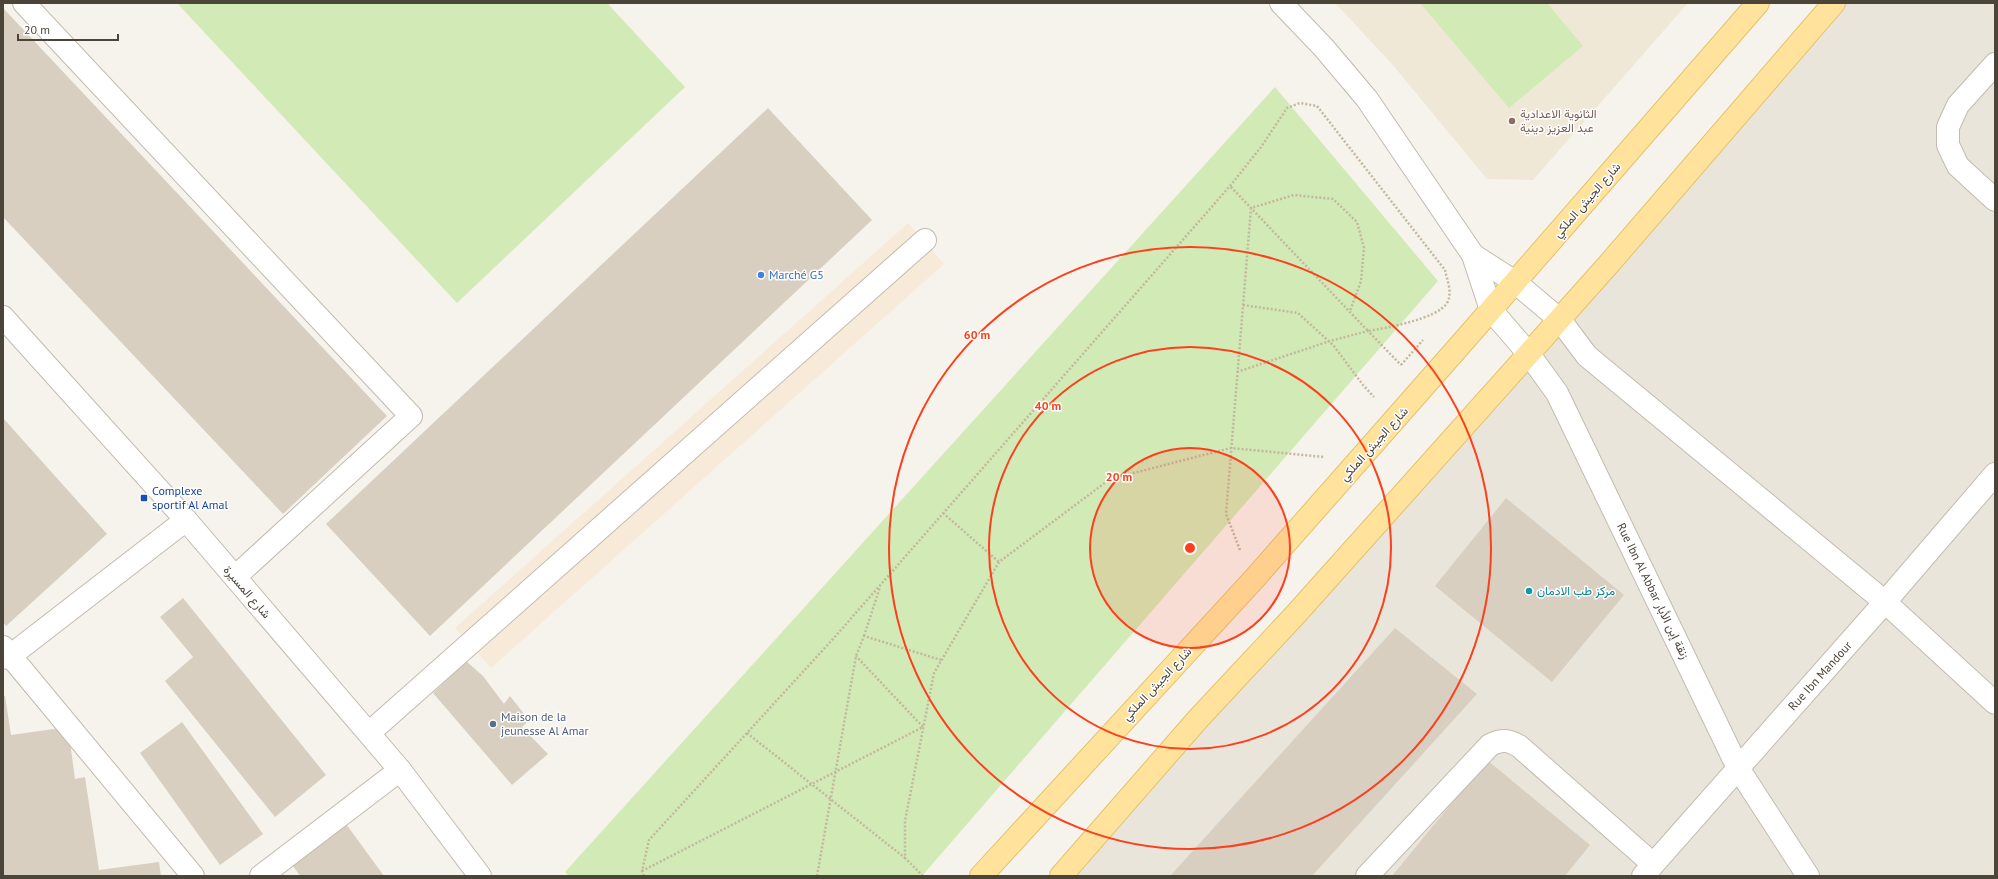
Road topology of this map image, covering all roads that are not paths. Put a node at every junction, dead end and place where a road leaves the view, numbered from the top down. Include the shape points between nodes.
1 (24, 3) edge
2 (1282, 3) edge
3 (1758, 3) edge
4 (1834, 3) edge
5 (1995, 64) edge
6 (1995, 200) edge
7 (925, 240) dead end
8 (1473, 255) junction
9 (1515, 282) junction
10 (1491, 310) junction
11 (3, 317) edge
12 (1560, 320) junction
13 (1528, 353) junction
14 (1995, 474) edge
15 (186, 520) junction
16 (235, 577) junction
17 (1885, 602) junction
18 (6, 654) edge
19 (1995, 703) edge
20 (369, 733) junction
21 (1738, 768) junction
22 (400, 770) junction
23 (1648, 870) edge
24 (193, 876) edge
25 (261, 876) edge
26 (480, 876) edge
27 (981, 876) edge
28 (1061, 876) edge
29 (1367, 876) edge
30 (1808, 876) edge

1 - 16 street via 411,416
2 - 8 street via 1367,99
3 - 9 main road, شارع الجيش الملكي
4 - 12 main road
5 - 6 street via 1958,105 1948,127 1948,145 1958,166
7 - 20 street
8 - 9 street
8 - 10 street
9 - 10 main road, شارع الجيش الملكي
9 - 12 street
10 - 13 street, Rue Ibn Al Abbar زنقة إبن الأبار
10 - 27 main road, شارع الجيش الملكي via 1253,579
11 - 15 street, شارع المسيرة
12 - 13 main road
12 - 17 street via 1587,356
13 - 21 street, Rue Ibn Al Abbar زنقة إبن الأبار via 1557,393
13 - 28 main road via 1296,614 1198,719
14 - 17 street, Rue Ibn Mandour
15 - 16 street, شارع المسيرة
15 - 18 street
16 - 20 street, شارع المسيرة
17 - 19 street
17 - 21 street, Rue Ibn Mandour
18 - 24 street
20 - 22 street, شارع المسيرة
21 - 23 street, Rue Ibn Mandour
21 - 30 street, Rue Ibn Al Abbar زنقة إبن الأبار
22 - 25 street
22 - 26 street, شارع المسيرة
23 - 29 street via 1519,746 1509,740 1499,740 1490,745

